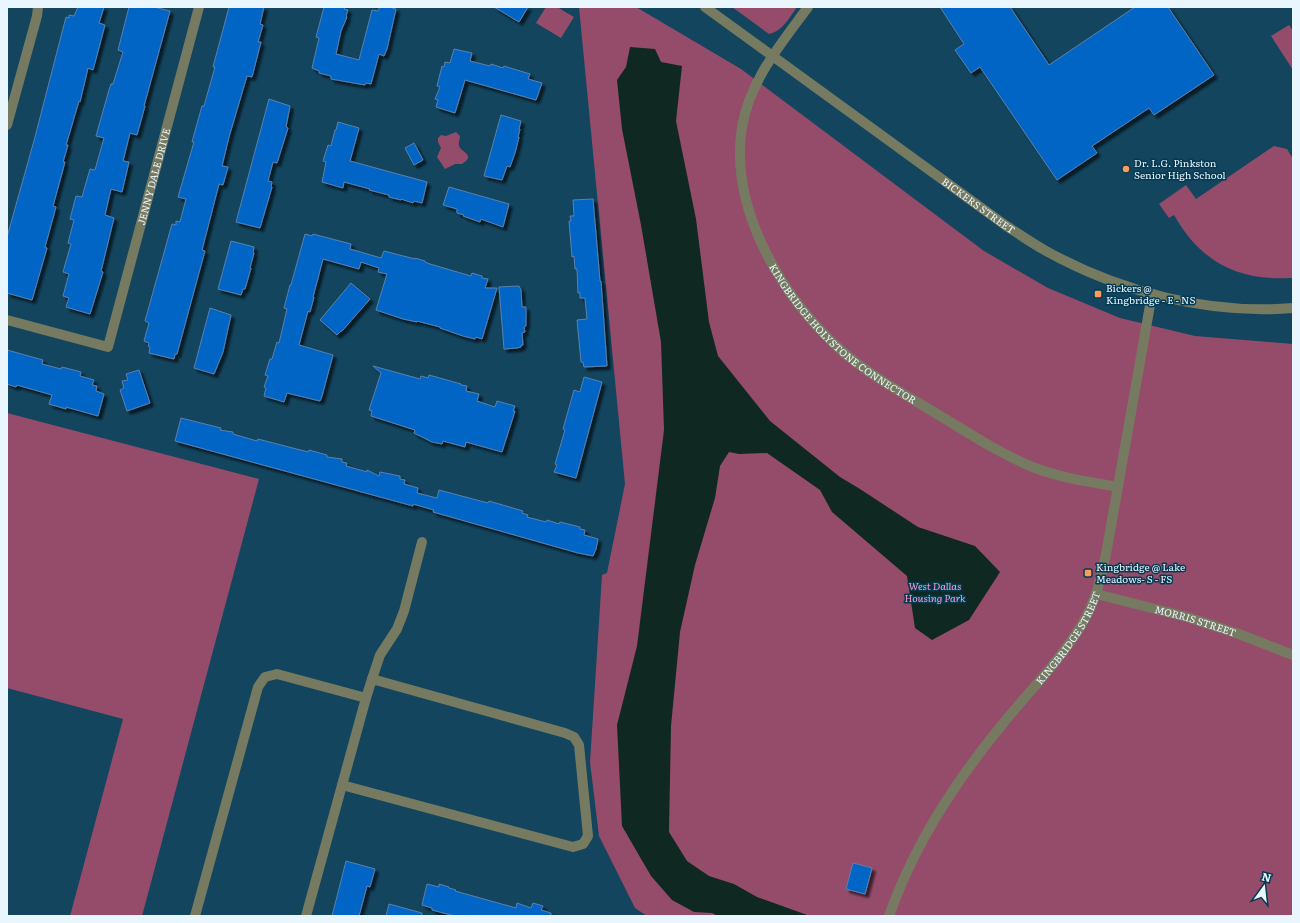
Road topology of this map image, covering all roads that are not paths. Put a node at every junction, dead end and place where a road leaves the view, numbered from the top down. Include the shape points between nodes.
1 (38, 7) edge
2 (199, 7) edge
3 (705, 7) edge
4 (808, 7) edge
5 (773, 56) junction
6 (8, 120) edge
7 (1152, 294) junction
8 (1293, 308) edge
9 (7, 320) edge
10 (1118, 487) junction
11 (422, 542) dead end
12 (1096, 594) junction
13 (1293, 656) edge
14 (372, 679) junction
15 (366, 698) junction
16 (342, 785) junction
17 (195, 916) edge
18 (306, 916) edge
19 (888, 916) edge

1 - 6 street
2 - 9 street, JENNY DALE DRIVE via 108,347
3 - 5 street, BICKERS STREET
4 - 5 street, KINGBRIDGE HOLYSTONE CONNECTOR
5 - 7 street, BICKERS STREET via 1005,225 1082,269
5 - 10 street, KINGBRIDGE HOLYSTONE CONNECTOR via 763,69 749,101 742,126 742,175 753,221 767,256 808,316 842,351 864,368 990,445 1035,467 1069,478
7 - 8 street, BICKERS STREET via 1248,309
7 - 10 street, KINGBRIDGE STREET
10 - 12 street, KINGBRIDGE STREET
11 - 14 street via 404,611 397,629 380,655
12 - 13 street, MORRIS STREET via 1187,617 1239,634
12 - 19 street, KINGBRIDGE STREET via 1063,652 1000,727 948,798 904,878
14 - 15 street
14 - 16 street via 574,737 579,745 588,836 583,844 573,847
15 - 16 street
15 - 17 street via 277,674 266,677 258,687
16 - 18 street

